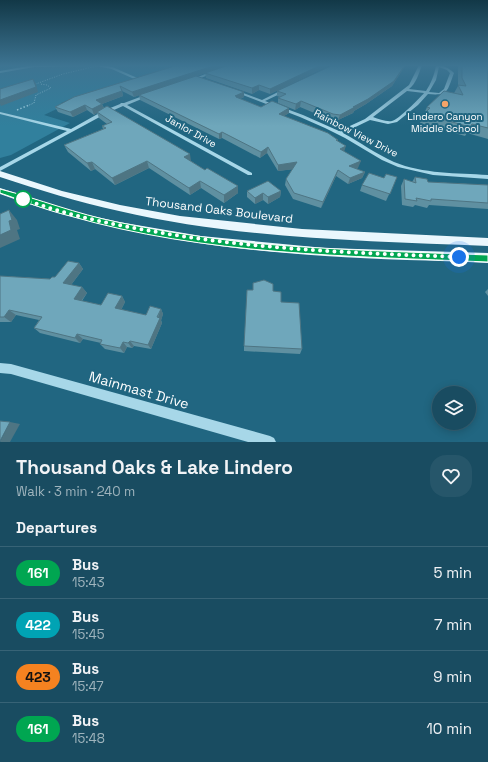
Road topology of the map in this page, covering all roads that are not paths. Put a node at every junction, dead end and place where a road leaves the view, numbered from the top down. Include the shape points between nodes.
1 (411, 86) edge
2 (432, 86) edge
3 (448, 86) edge
4 (288, 88) edge
5 (406, 90) junction
6 (233, 91) edge
7 (427, 93) junction
8 (150, 94) edge
9 (262, 101) junction
10 (122, 104) junction
11 (0, 113) edge
12 (370, 118) junction
13 (71, 130) junction
14 (339, 133) junction
15 (0, 169) edge
16 (0, 174) edge
17 (250, 174) dead end
18 (488, 177) edge
19 (0, 191) edge
20 (488, 242) edge
21 (488, 258) edge
22 (0, 368) edge
23 (270, 442) edge

1 - 5 street
2 - 7 street
3 - 7 street via 440,94
4 - 9 street
5 - 7 street
5 - 12 street
6 - 9 street, Rainbow View Drive
7 - 12 street via 396,122 389,123
8 - 10 street
9 - 14 street, Rainbow View Drive via 314,120
10 - 13 street
10 - 17 street, Janlor Drive
11 - 13 street
12 - 14 street
13 - 15 street
14 - 18 street, Rainbow View Drive via 387,161 401,166 440,174
16 - 20 main road, Thousand Oaks Boulevard via 42,189 124,211 186,221 257,230
19 - 21 main road via 70,214 190,238 327,252
22 - 23 street, Mainmast Drive

